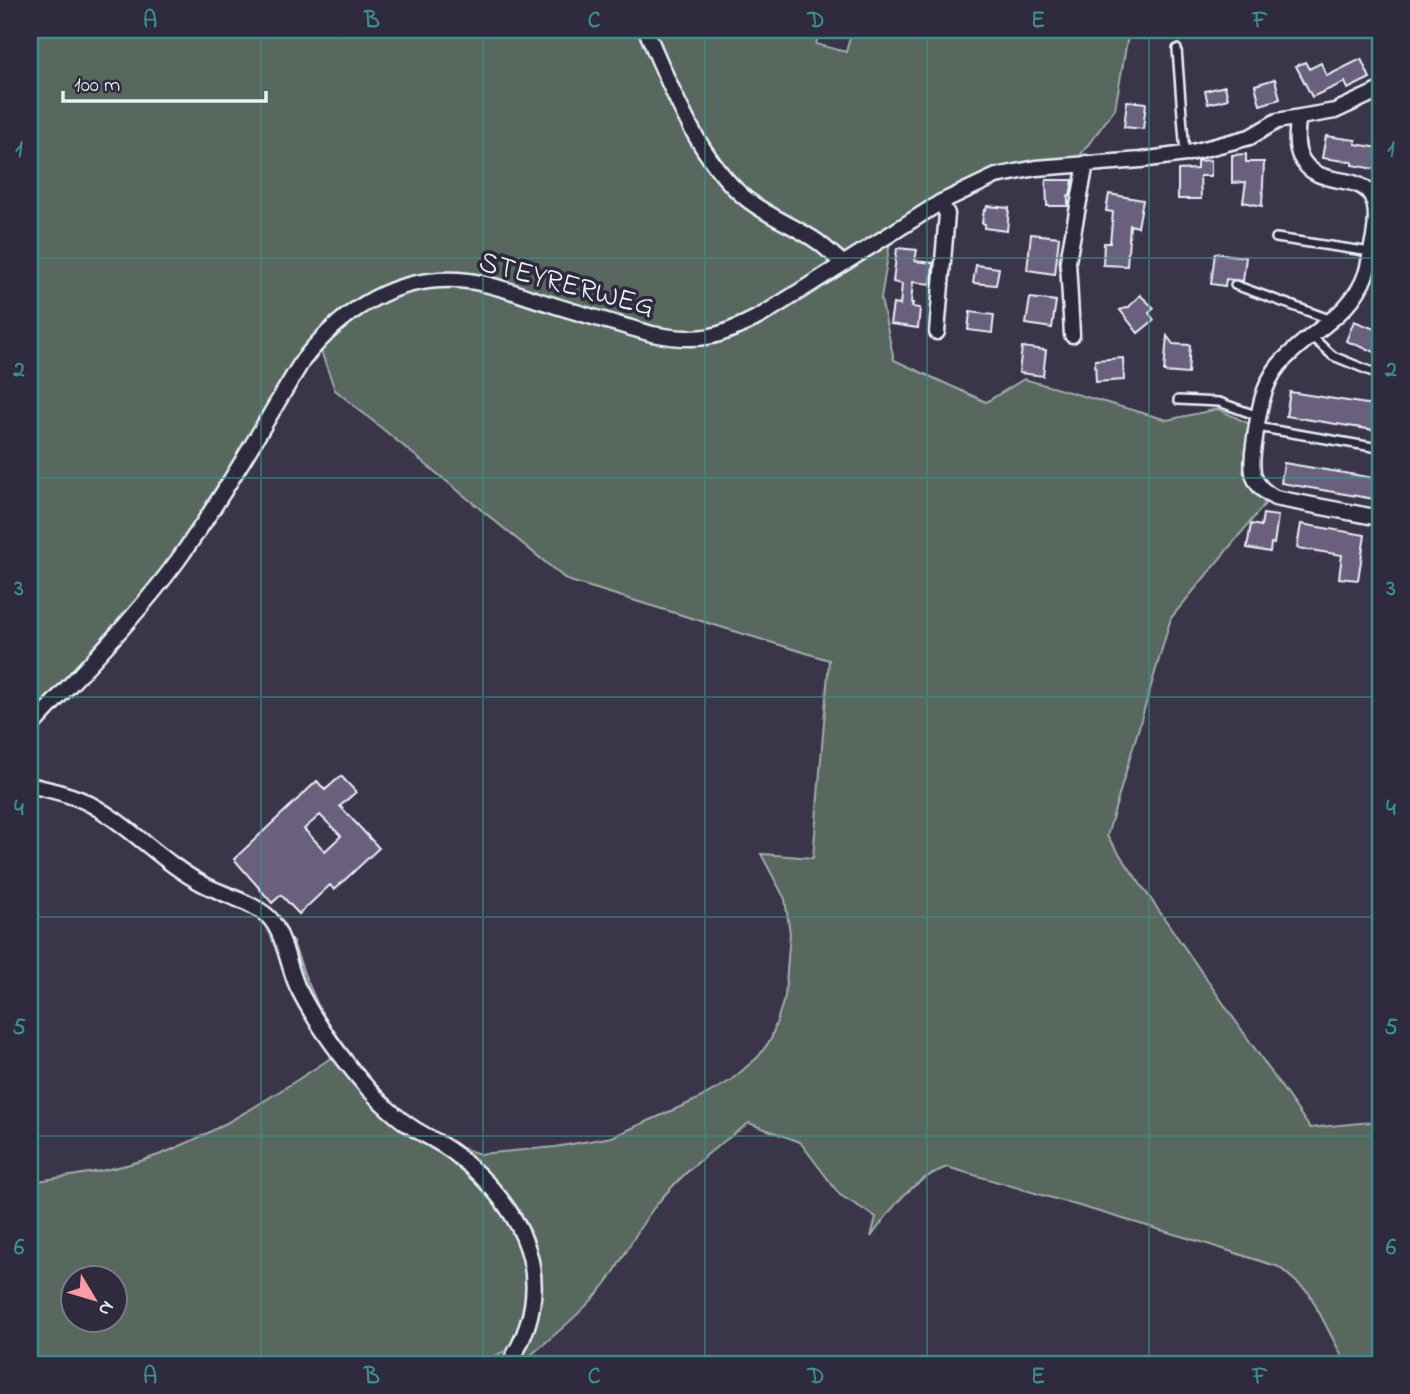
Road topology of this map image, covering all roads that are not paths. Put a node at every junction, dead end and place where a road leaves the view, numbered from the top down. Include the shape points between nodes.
1 (646, 30) edge
2 (1177, 49) dead end
3 (1380, 90) edge
4 (1298, 119) junction
5 (1185, 154) junction
6 (1086, 163) junction
7 (942, 202) junction
8 (1378, 206) edge
9 (1276, 238) dead end
10 (1371, 252) junction
11 (842, 263) junction
12 (1235, 285) dead end
13 (1332, 320) junction
14 (937, 332) dead end
15 (1072, 335) dead end
16 (1312, 337) junction
17 (1380, 375) edge
18 (1178, 400) dead end
19 (1258, 422) junction
20 (1373, 447) dead end
21 (1380, 518) edge
22 (30, 728) edge
23 (30, 785) edge
24 (509, 1364) edge

1 - 11 street via 672,91 720,173 744,197
2 - 5 lane
3 - 4 street, STEYRERWEG via 1335,111
4 - 5 street, STEYRERWEG via 1277,121 1250,137
4 - 8 street via 1297,144 1308,167 1357,184
5 - 6 street, STEYRERWEG
6 - 7 street, STEYRERWEG via 1014,170
6 - 15 street via 1068,261
7 - 11 street, STEYRERWEG
7 - 14 street via 947,214
8 - 10 street
9 - 10 lane
10 - 13 street via 1357,293
11 - 22 street, STEYRERWEG via 762,315 700,339 652,334 471,281 422,282 365,303 332,326 303,360 177,561
12 - 13 lane
13 - 16 street
16 - 17 lane via 1334,356
16 - 19 street via 1278,366 1263,395
18 - 19 lane via 1219,402
19 - 20 lane
19 - 21 street via 1252,467 1262,491 1275,498
23 - 24 street via 86,802 201,884 268,916 309,1009 346,1063 402,1121 466,1163 514,1216 529,1252 533,1290 527,1333

